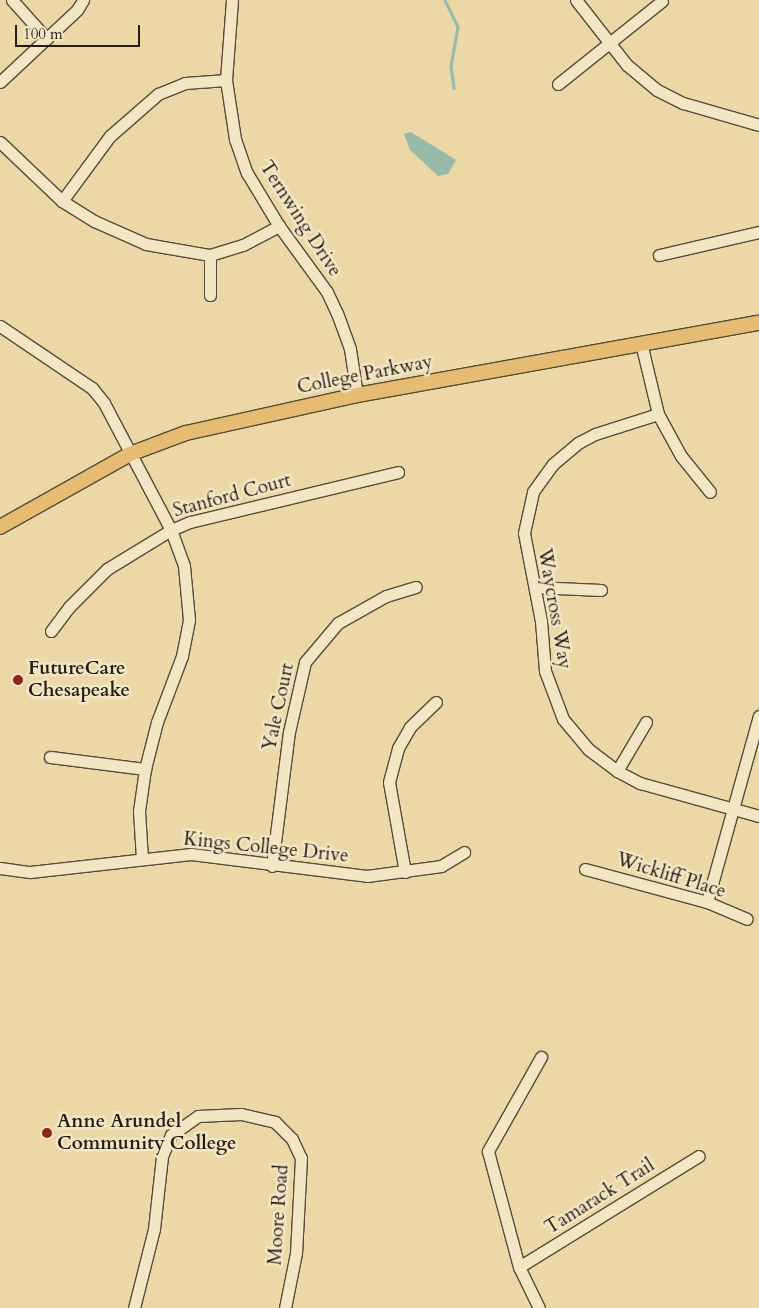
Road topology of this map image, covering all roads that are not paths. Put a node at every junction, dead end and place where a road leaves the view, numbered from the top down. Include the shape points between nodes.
1 (12, 0) edge
2 (83, 0) edge
3 (232, 0) edge
4 (576, 0) edge
5 (662, 0) edge
6 (47, 39) junction
7 (609, 44) junction
8 (226, 80) junction
9 (0, 82) edge
10 (558, 84) dead end
11 (759, 125) edge
12 (0, 142) edge
13 (62, 201) junction
14 (279, 226) junction
15 (759, 232) edge
16 (210, 255) junction
17 (659, 255) dead end
18 (210, 295) dead end
19 (759, 323) edge
20 (0, 326) edge
21 (641, 343) junction
22 (357, 395) junction
23 (658, 414) junction
24 (130, 454) junction
25 (398, 472) dead end
26 (710, 492) dead end
27 (0, 528) edge
28 (171, 530) junction
29 (416, 587) dead end
30 (535, 587) junction
31 (601, 590) dead end
32 (51, 631) dead end
33 (436, 702) dead end
34 (759, 716) edge
35 (646, 722) dead end
36 (50, 757) dead end
37 (144, 769) junction
38 (617, 772) junction
39 (734, 810) junction
40 (759, 816) edge
41 (464, 852) dead end
42 (142, 859) junction
43 (272, 866) junction
44 (0, 868) edge
45 (585, 868) dead end
46 (404, 872) junction
47 (707, 902) junction
48 (747, 919) dead end
49 (541, 1057) dead end
50 (699, 1156) dead end
51 (519, 1267) junction
52 (134, 1308) edge
53 (285, 1308) edge
54 (539, 1308) edge

1 - 6 street
2 - 6 street
3 - 8 street, Ternwing Drive
4 - 7 street
5 - 7 street
6 - 9 street
7 - 10 street
7 - 11 street via 657,90 683,103
8 - 13 street via 185,83 158,94 110,136
8 - 14 street, Ternwing Drive via 235,139 247,173
12 - 13 street
13 - 16 street via 94,221 146,244
14 - 16 street via 243,245
14 - 22 street, Ternwing Drive via 327,292 337,313 350,350
15 - 17 street
16 - 18 street
19 - 21 main road, College Parkway
20 - 24 street via 92,388 104,403
21 - 22 main road, College Parkway
21 - 23 street
22 - 24 main road, College Parkway via 186,433
23 - 26 street via 682,456
23 - 30 street, Waycross Way via 595,434 562,455 543,476 533,492 524,533
24 - 27 main road, College Parkway
24 - 28 street
25 - 28 street, Stanford Court via 190,522
28 - 32 street, Stanford Court via 107,569 69,607
28 - 37 street via 188,582 189,620 182,656 157,722
29 - 43 street, Yale Court via 386,596 338,624 305,662 288,732
30 - 31 street
30 - 38 street, Waycross Way via 544,670 563,719 588,749
33 - 46 street via 410,726 398,748 389,782
34 - 39 street
35 - 38 street
36 - 37 street
37 - 42 street via 139,811
38 - 39 street, Waycross Way via 640,783
39 - 40 street, Waycross Way
39 - 47 street
41 - 46 street, Kings College Drive via 441,866
42 - 43 street, Kings College Drive via 190,854
42 - 44 street, Kings College Drive via 30,872
43 - 46 street, Kings College Drive via 367,876
45 - 47 street, Wickliff Place
47 - 48 street, Wickliff Place
49 - 51 street via 488,1151
50 - 51 street, Tamarack Trail
51 - 54 street
52 - 53 street, Moore Road via 154,1229 166,1146 182,1124 198,1116 222,1114 256,1115 275,1122 292,1139 301,1158 296,1253

